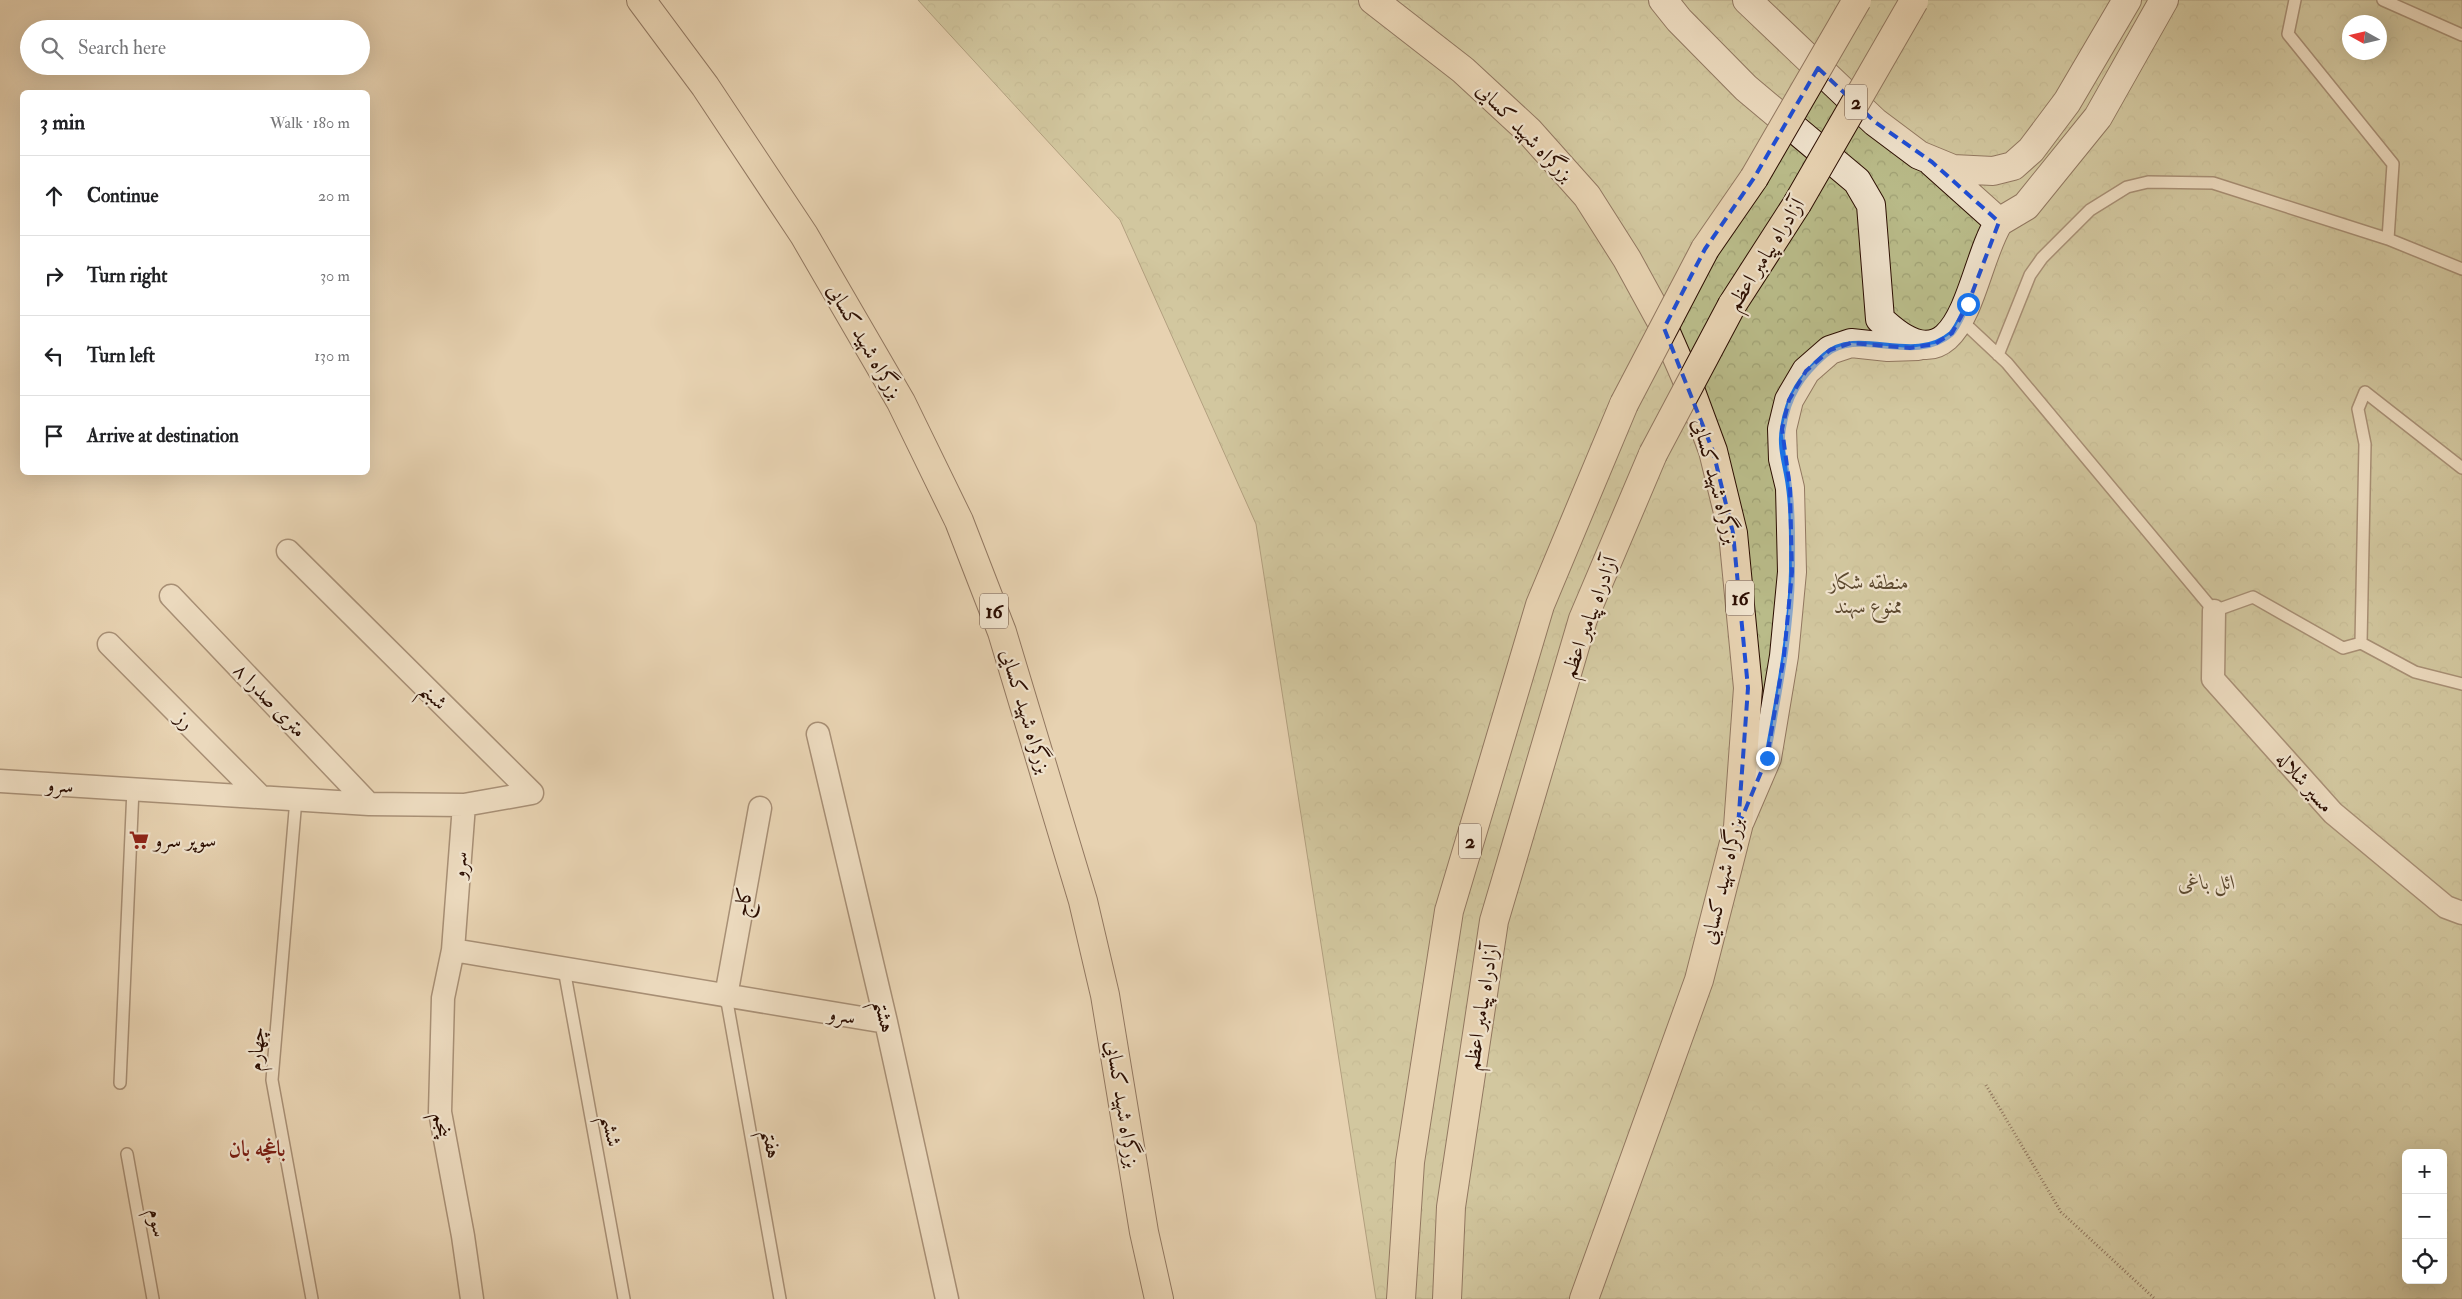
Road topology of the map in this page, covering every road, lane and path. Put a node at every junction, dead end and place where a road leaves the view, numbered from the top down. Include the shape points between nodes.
1 (641, 0) edge
2 (1373, 0) edge
3 (1663, 0) edge
4 (1747, 0) edge
5 (1857, 0) edge
6 (1915, 0) edge
7 (2127, 0) edge
8 (2164, 0) edge
9 (2295, 0) edge
10 (2384, 0) edge
11 (2462, 35) edge
12 (1932, 162) junction
13 (1999, 222) junction
14 (2388, 239) junction
15 (2462, 269) edge
16 (1960, 319) junction
17 (1935, 344) junction
18 (1998, 355) junction
19 (2462, 468) edge
20 (288, 551) dead end
21 (171, 596) dead end
22 (2214, 611) junction
23 (2361, 643) junction
24 (109, 644) dead end
25 (2462, 684) edge
26 (818, 734) dead end
27 (0, 781) edge
28 (133, 789) junction
29 (261, 797) junction
30 (296, 799) junction
31 (369, 804) junction
32 (464, 805) junction
33 (760, 808) dead end
34 (1738, 827) junction
35 (2462, 913) edge
36 (453, 950) junction
37 (564, 969) junction
38 (726, 996) junction
39 (886, 1022) junction
40 (120, 1083) dead end
41 (1986, 1085) dead end
42 (127, 1154) dead end
43 (153, 1299) edge
44 (312, 1299) edge
45 (472, 1299) edge
46 (624, 1299) edge
47 (780, 1299) edge
48 (947, 1299) edge
49 (1159, 1299) edge
50 (1401, 1299) edge
51 (1447, 1299) edge
52 (1584, 1299) edge
53 (2155, 1299) edge

1 - 49 highway, بزرگراه شهید کسایی / 16 via 705,86 804,235 901,402 959,520 1002,632 1083,901 1105,995 1144,1232
2 - 34 highway, بزرگراه شهید کسایی / 16 via 1463,70 1530,131 1586,196 1627,259 1679,362 1712,451 1733,533 1748,688
3 - 17 main road via 1746,88 1857,181 1871,205 1880,319 1898,336 1918,344
4 - 12 main road via 1875,122
5 - 50 highway, 2, bridge via 1754,178 1705,249 1624,404 1540,604 1449,911 1410,1162
6 - 51 highway, آزادراه پیامبر اعظم / 2, bridge via 1797,204 1732,306 1652,454 1583,619 1494,922 1451,1208
7 - 12 main road via 2067,102 2019,161 1993,171 1953,169
8 - 13 main road via 2098,117 2026,206
9 - 14 lane via 2288,34 2393,164
10 - 11 lane
12 - 13 main road
13 - 16 main road
14 - 15 lane
14 - 18 lane via 2213,183 2148,182 2127,187 2090,210 2042,258 2030,275
16 - 17 main road via 1952,333
16 - 18 lane
17 - 34 main road via 1895,348 1851,343 1830,350 1806,371 1789,400 1782,430 1783,459 1790,488 1792,572 1784,656 1767,758
18 - 22 lane
19 - 23 lane via 2366,392 2358,409 2365,444
20 - 32 street, شبنم via 532,793
21 - 31 street, ۸ متری صدرا
22 - 23 lane via 2253,597 2343,648
22 - 35 street, مسیر شلاله via 2213,679 2333,813 2446,907
23 - 25 lane via 2414,672
24 - 29 street, رز
26 - 39 street, هشتم
27 - 28 street, سرو
28 - 29 street, سرو
28 - 40 lane
29 - 30 street, سرو
30 - 31 street, سرو
30 - 44 lane, چهارم via 272,1080
31 - 32 street, سرو
32 - 36 street, سرو
33 - 38 street, کاج
34 - 52 highway, بزرگراه شهید کسایی / 16 via 1699,980
36 - 37 street, سرو
36 - 45 street, پنجم via 443,998 440,1112
37 - 38 street, سرو
37 - 46 lane, ششم
38 - 39 street, سرو
38 - 47 lane, هفتم
39 - 48 street, هشتم
41 - 53 path via 2061,1212
42 - 43 lane, سوم

